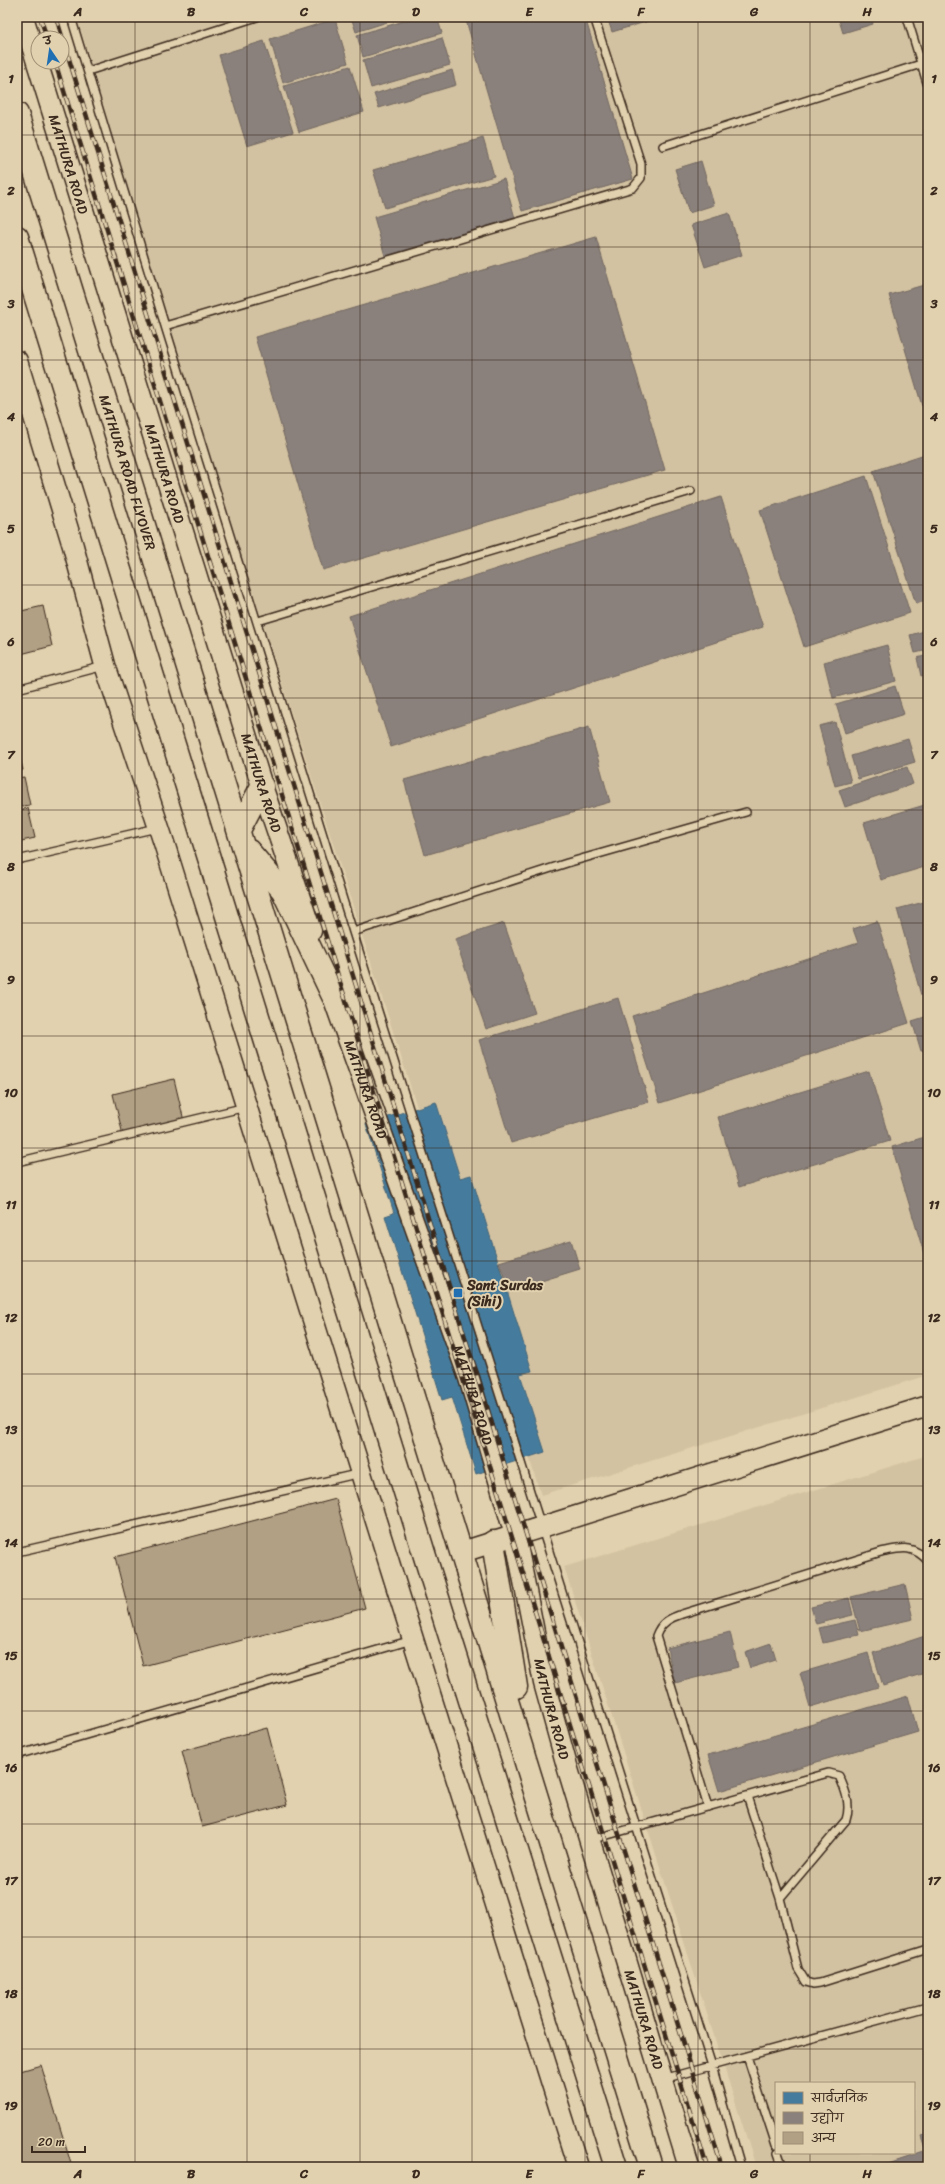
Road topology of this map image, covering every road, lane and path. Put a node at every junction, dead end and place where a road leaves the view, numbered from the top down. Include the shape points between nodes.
1 (24, 17) edge
2 (71, 17) edge
3 (257, 17) edge
4 (594, 17) edge
5 (907, 17) edge
6 (921, 64) junction
7 (88, 71) junction
8 (928, 86) edge
9 (17, 114) edge
10 (663, 146) dead end
11 (17, 237) edge
12 (165, 326) junction
13 (17, 361) edge
14 (691, 491) dead end
15 (258, 621) junction
16 (106, 665) junction
17 (17, 689) edge
18 (262, 786) junction
19 (746, 812) dead end
20 (159, 827) junction
21 (241, 837) junction
22 (17, 860) edge
23 (353, 932) junction
24 (332, 996) junction
25 (246, 1107) junction
26 (17, 1162) edge
27 (928, 1406) edge
28 (361, 1473) junction
29 (541, 1527) junction
30 (515, 1535) junction
31 (493, 1542) junction
32 (17, 1552) edge
33 (462, 1552) junction
34 (928, 1561) edge
35 (413, 1640) junction
36 (17, 1755) edge
37 (528, 1767) junction
38 (747, 1796) junction
39 (708, 1807) junction
40 (636, 1828) junction
41 (590, 1840) junction
42 (780, 1898) junction
43 (928, 1949) edge
44 (927, 2007) dead end
45 (747, 2056) junction
46 (712, 2066) junction
47 (662, 2080) junction
48 (775, 2142) edge
49 (778, 2154) edge
50 (578, 2167) edge
51 (616, 2167) edge
52 (651, 2167) edge
53 (689, 2167) edge
54 (741, 2167) edge
55 (783, 2167) edge

1 - 18 main road, MATHURA ROAD
2 - 7 lane
3 - 7 lane
4 - 12 lane via 641,164 641,178 633,188
5 - 6 lane
6 - 8 lane
6 - 10 lane
7 - 12 lane
9 - 21 highway, MATHURA ROAD FLYOVER
11 - 51 highway
12 - 15 lane
13 - 16 main road
14 - 15 lane
15 - 23 lane
16 - 17 lane
16 - 20 main road
18 - 21 highway
18 - 24 main road, MATHURA ROAD
19 - 23 lane via 567,863
20 - 22 lane
20 - 25 main road
21 - 24 highway via 284,891
21 - 33 highway
23 - 29 lane
24 - 30 main road, MATHURA ROAD via 469,1378
25 - 26 lane
25 - 28 main road
27 - 29 main road
28 - 32 lane
28 - 35 main road
29 - 30 main road
29 - 40 lane
30 - 31 main road
30 - 41 main road, MATHURA ROAD via 544,1683 566,1766
31 - 33 main road
31 - 37 highway
33 - 37 highway
34 - 39 lane via 919,1551 909,1548 881,1552 682,1614 668,1619 658,1628 656,1636
35 - 36 lane
35 - 50 main road
37 - 52 highway
38 - 39 lane
38 - 42 lane
38 - 42 lane via 832,1773 839,1776 848,1800 848,1814 843,1827
39 - 40 lane
40 - 41 lane
40 - 46 lane
41 - 47 main road, MATHURA ROAD
42 - 43 lane via 798,1969 806,1982 820,1983
44 - 45 lane
45 - 46 lane
45 - 48 lane
46 - 47 lane
46 - 54 lane
47 - 53 main road, MATHURA ROAD
49 - 55 lane

